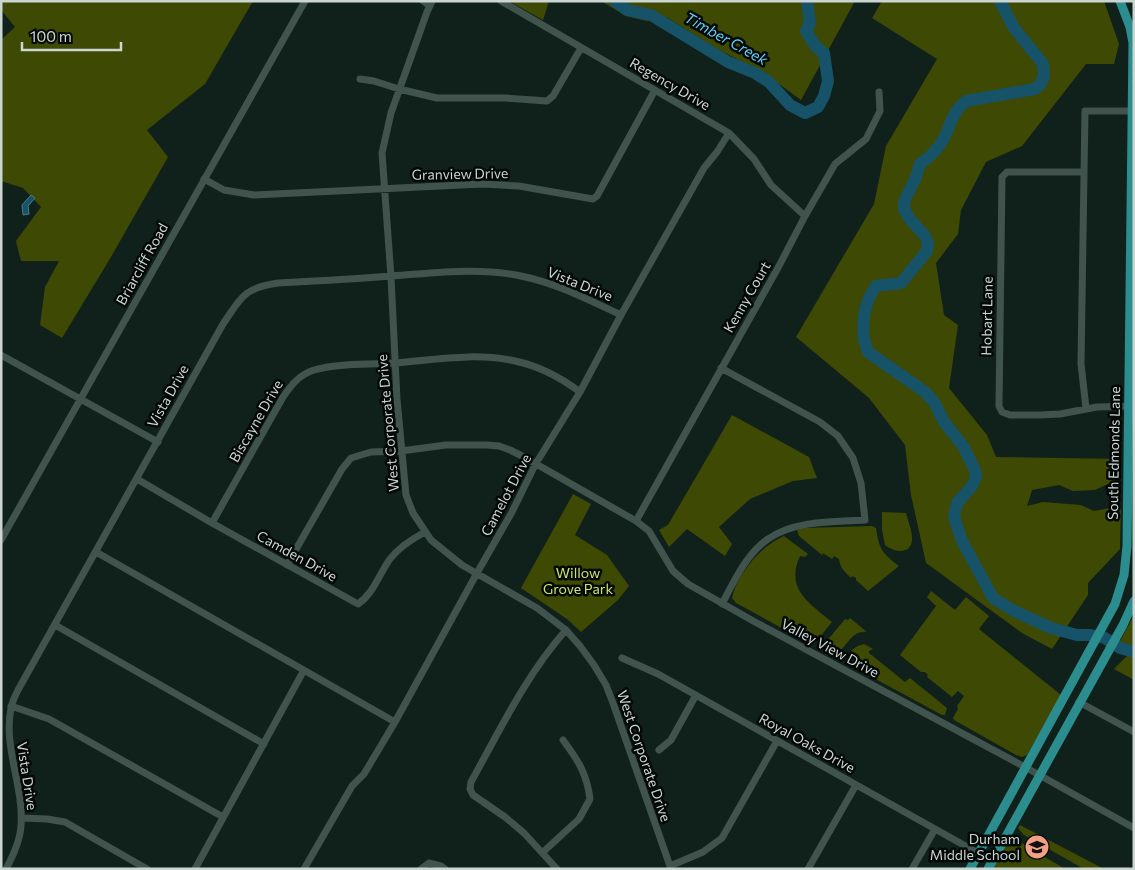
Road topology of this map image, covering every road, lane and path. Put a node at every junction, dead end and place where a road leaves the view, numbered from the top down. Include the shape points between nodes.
1 (305, 1) edge
2 (423, 1) edge
3 (501, 1) edge
4 (1120, 1) edge
5 (431, 4) edge
6 (582, 48) junction
7 (360, 78) dead end
8 (398, 89) junction
9 (655, 90) junction
10 (879, 92) dead end
11 (1133, 111) edge
12 (729, 133) junction
13 (1083, 172) junction
14 (204, 179) junction
15 (384, 190) junction
16 (805, 216) junction
17 (1132, 253) edge
18 (391, 276) junction
19 (621, 314) junction
20 (2, 357) edge
21 (395, 363) junction
22 (721, 368) junction
23 (580, 392) junction
24 (80, 400) junction
25 (1131, 406) edge
26 (1086, 408) junction
27 (158, 442) junction
28 (401, 450) junction
29 (535, 465) junction
30 (137, 479) junction
31 (636, 521) junction
32 (212, 523) junction
33 (425, 532) junction
34 (1, 540) edge
35 (96, 552) junction
36 (288, 565) junction
37 (477, 573) junction
38 (1134, 601) edge
39 (722, 604) junction
40 (55, 625) junction
41 (566, 630) junction
42 (622, 658) dead end
43 (304, 670) junction
44 (696, 695) junction
45 (1079, 702) junction
46 (11, 706) junction
47 (395, 722) junction
48 (1134, 732) edge
49 (563, 740) dead end
50 (777, 741) junction
51 (264, 744) junction
52 (659, 750) dead end
53 (1025, 767) junction
54 (1039, 775) junction
55 (856, 784) junction
56 (223, 817) junction
57 (21, 818) junction
58 (1134, 828) edge
59 (935, 829) junction
60 (543, 852) junction
61 (978, 854) junction
62 (671, 867) edge
63 (6, 869) edge
64 (147, 869) edge
65 (194, 869) edge
66 (304, 869) edge
67 (421, 869) edge
68 (445, 869) edge
69 (557, 869) edge
70 (808, 869) edge
71 (912, 869) edge
72 (970, 869) edge
73 (988, 869) edge

1 - 14 street, Briarcliff Road
2 - 5 street
3 - 6 street, Regency Drive
4 - 11 main road, South Edmonds Lane via 1133,43
5 - 8 street, West Corporate Drive
6 - 8 street via 547,101 437,98
6 - 9 street, Regency Drive
7 - 8 street
8 - 15 street, West Corporate Drive via 382,153
9 - 12 street, Regency Drive
9 - 15 street, Granview Drive via 593,199 519,186 448,185
10 - 16 street, Kenny Court via 880,110 866,139 835,164
11 - 13 street via 1085,112
11 - 17 main road, South Edmonds Lane
12 - 16 street, Regency Drive via 754,159 771,185
12 - 19 street, Camelot Drive via 704,168
13 - 26 street via 1081,364
13 - 26 street, Hobart Lane via 1007,172 1002,177 998,402 1002,412 1010,415 1050,415
14 - 15 street, Granview Drive via 224,190 254,195
14 - 24 street, Briarcliff Road
15 - 18 street, West Corporate Drive
16 - 22 street, Kenny Court
17 - 25 main road, South Edmonds Lane
18 - 19 street, Vista Drive via 442,271 504,272 563,288
18 - 21 street, West Corporate Drive
18 - 27 street, Vista Drive via 261,285 244,294 223,324
19 - 23 street, Camelot Drive
20 - 24 street
21 - 23 street, Biscayne Drive via 466,356 499,358 531,365
21 - 28 street, West Corporate Drive
21 - 32 street, Biscayne Drive via 313,370 294,380
22 - 31 street, Kenny Court
22 - 39 street via 820,422 838,436 853,458 861,483 865,520 797,526 768,538 741,570
23 - 29 street, Camelot Drive
24 - 27 street
24 - 34 street, Briarcliff Road
25 - 26 street, Hobart Lane
25 - 53 main road, South Edmonds Lane via 1126,561 1122,587
27 - 30 street, Vista Drive
28 - 29 street, Valley View Drive via 487,445 510,450
28 - 33 street, West Corporate Drive via 406,495
28 - 36 street, Valley View Drive via 371,452 351,458
29 - 31 street, Valley View Drive
29 - 37 street, Camelot Drive
30 - 32 street, Camden Drive
30 - 35 street, Vista Drive
31 - 39 street, Valley View Drive via 649,531 673,571
32 - 36 street, Camden Drive
33 - 36 street, Camden Drive via 396,552 367,598 358,604
33 - 37 street, West Corporate Drive via 444,552
35 - 40 street, Vista Drive
35 - 43 street
37 - 41 street, West Corporate Drive via 549,616
37 - 47 street, Camelot Drive
38 - 45 main road
39 - 53 street, Valley View Drive
40 - 46 street, Vista Drive
40 - 51 street
41 - 60 street via 543,658 518,699 470,789 473,795 505,816
41 - 62 street, West Corporate Drive via 606,685
42 - 44 street, Royal Oaks Drive
43 - 47 street
43 - 51 street
44 - 50 street, Royal Oaks Drive
44 - 52 street via 671,740
45 - 48 street
45 - 54 main road
46 - 56 street via 49,719
46 - 57 street, Vista Drive via 8,736
47 - 66 street, Camelot Drive via 364,774 352,786
49 - 60 street via 578,759 590,799 579,819
50 - 55 street, Royal Oaks Drive
50 - 62 street via 722,838 703,852
51 - 56 street
53 - 54 street, Valley View Drive
53 - 61 main road, South Edmonds Lane
54 - 58 street, Valley View Drive
54 - 73 main road
55 - 59 street, Royal Oaks Drive
55 - 70 street
56 - 65 street
57 - 63 street, Vista Drive via 21,828
57 - 64 street via 65,822
59 - 61 street, Royal Oaks Drive
59 - 71 street
60 - 69 street
61 - 72 main road, South Edmonds Lane
67 - 68 street via 429,863

